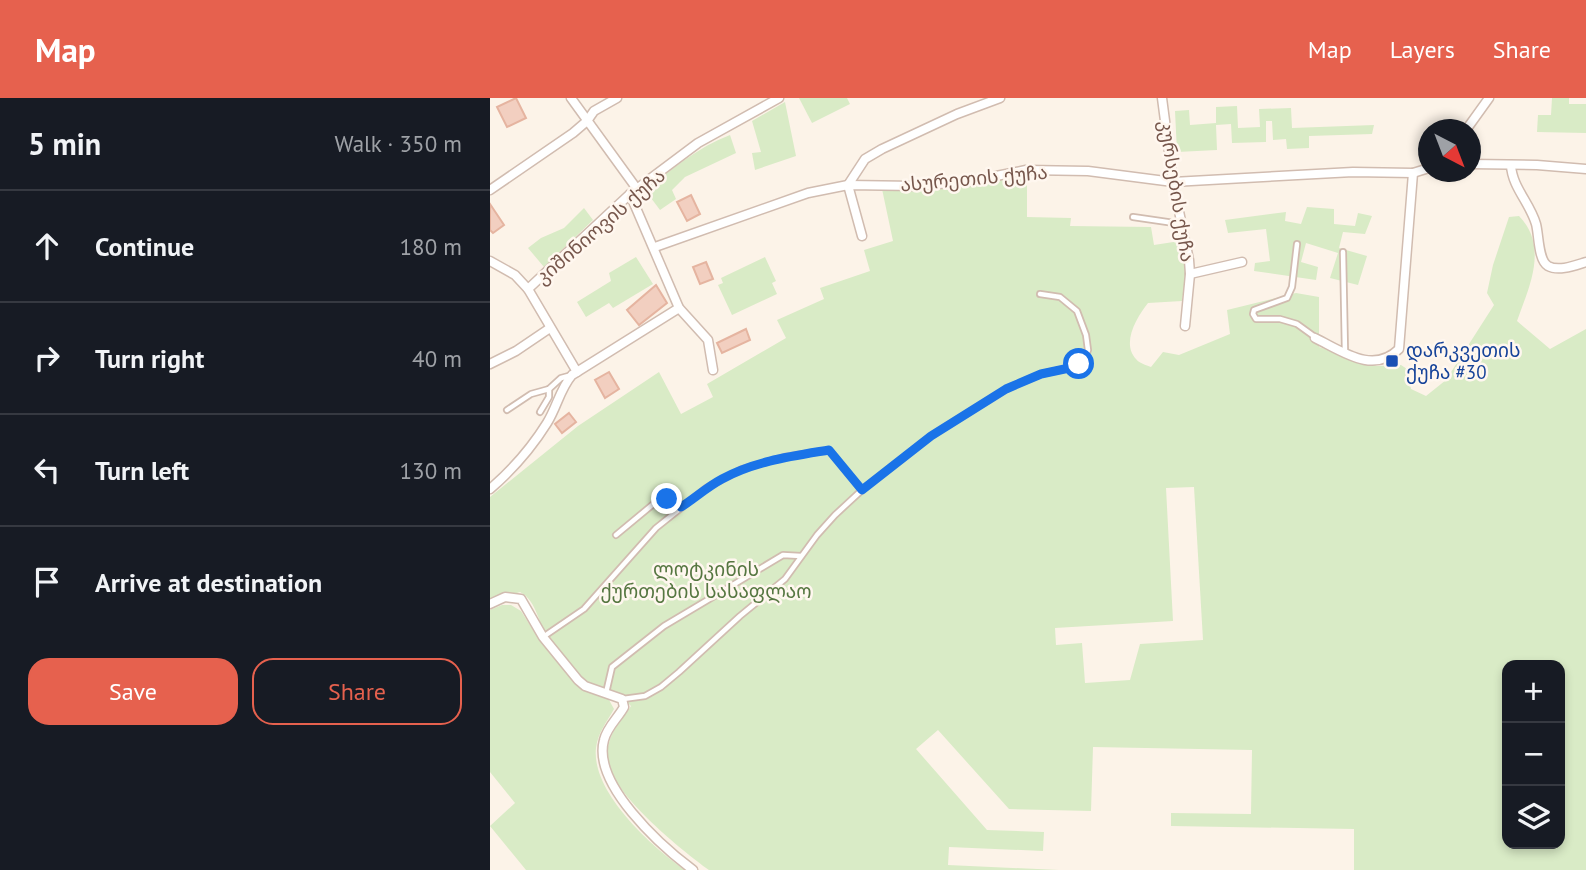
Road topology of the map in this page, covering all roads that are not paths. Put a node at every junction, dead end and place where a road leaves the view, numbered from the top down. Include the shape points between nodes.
1 (571, 98) edge
2 (617, 98) edge
3 (779, 98) edge
4 (995, 98) edge
5 (1162, 98) edge
6 (1489, 98) edge
7 (1474, 119) edge
8 (587, 121) junction
9 (1481, 164) edge
10 (1511, 164) junction
11 (1586, 169) edge
12 (1418, 171) edge
13 (1413, 173) junction
14 (1173, 182) junction
15 (848, 185) junction
16 (490, 191) edge
17 (634, 191) junction
18 (1133, 217) dead end
19 (1182, 224) junction
20 (862, 236) dead end
21 (1297, 244) dead end
22 (655, 247) junction
23 (1343, 251) dead end
24 (490, 261) edge
25 (1242, 262) dead end
26 (1586, 262) edge
27 (1190, 274) junction
28 (528, 289) junction
29 (1040, 294) dead end
30 (679, 308) junction
31 (1185, 326) dead end
32 (550, 328) junction
33 (1315, 338) joint
34 (1345, 352) junction
35 (490, 364) edge
36 (713, 370) dead end
37 (574, 373) junction
38 (549, 389) junction
39 (507, 410) dead end
40 (540, 412) dead end
41 (490, 489) edge
42 (862, 490) junction
43 (681, 507) junction
44 (616, 535) dead end
45 (802, 556) junction
46 (490, 604) edge
47 (543, 637) junction
48 (606, 694) junction
49 (622, 699) junction
50 (693, 870) edge

1 - 8 street
2 - 8 street via 594,111
3 - 17 street, კიშინიოვის ქუჩა via 698,143
4 - 15 street via 865,159
5 - 14 street, კურსების ქუჩა
6 - 7 street
8 - 16 street
8 - 17 street
9 - 10 street
10 - 11 street
10 - 26 street via 1514,182 1533,213 1543,260 1557,268
12 - 13 street, ასურეთის ქუჩა
13 - 14 street, ასურეთის ქუჩა
13 - 34 street via 1399,349 1390,358 1377,361
14 - 15 street, ასურეთის ქუჩა via 1088,171 1026,170 916,186
14 - 19 street, კურსების ქუჩა
15 - 20 street
15 - 22 street, ასურეთის ქუჩა via 808,193
17 - 22 street
17 - 28 street, კიშინიოვის ქუჩა
18 - 19 lane
19 - 27 street, კურსების ქუჩა
21 - 33 lane via 1287,298 1253,314 1256,319 1297,324
22 - 30 street
23 - 34 lane
24 - 28 street via 515,275
25 - 27 street
27 - 31 street, კურსების ქუჩა
28 - 32 street
29 - 42 lane via 1060,297 1077,312 1086,335 1084,361 1006,389 931,436
30 - 36 street via 708,340
30 - 37 street
32 - 35 street
32 - 37 street
33 - 34 street
37 - 38 lane
37 - 41 street via 547,422
38 - 39 lane via 531,394
38 - 40 lane
42 - 43 lane via 829,450 742,469
42 - 45 lane via 817,534
43 - 44 lane via 674,501 657,501
43 - 47 lane via 656,528 584,609
45 - 48 lane via 783,555 664,626 612,667
45 - 49 lane via 785,579 670,680 645,695
46 - 47 street via 505,597 521,599
47 - 48 street via 585,686
48 - 49 street
49 - 50 street via 624,707 604,739 607,774 627,806

